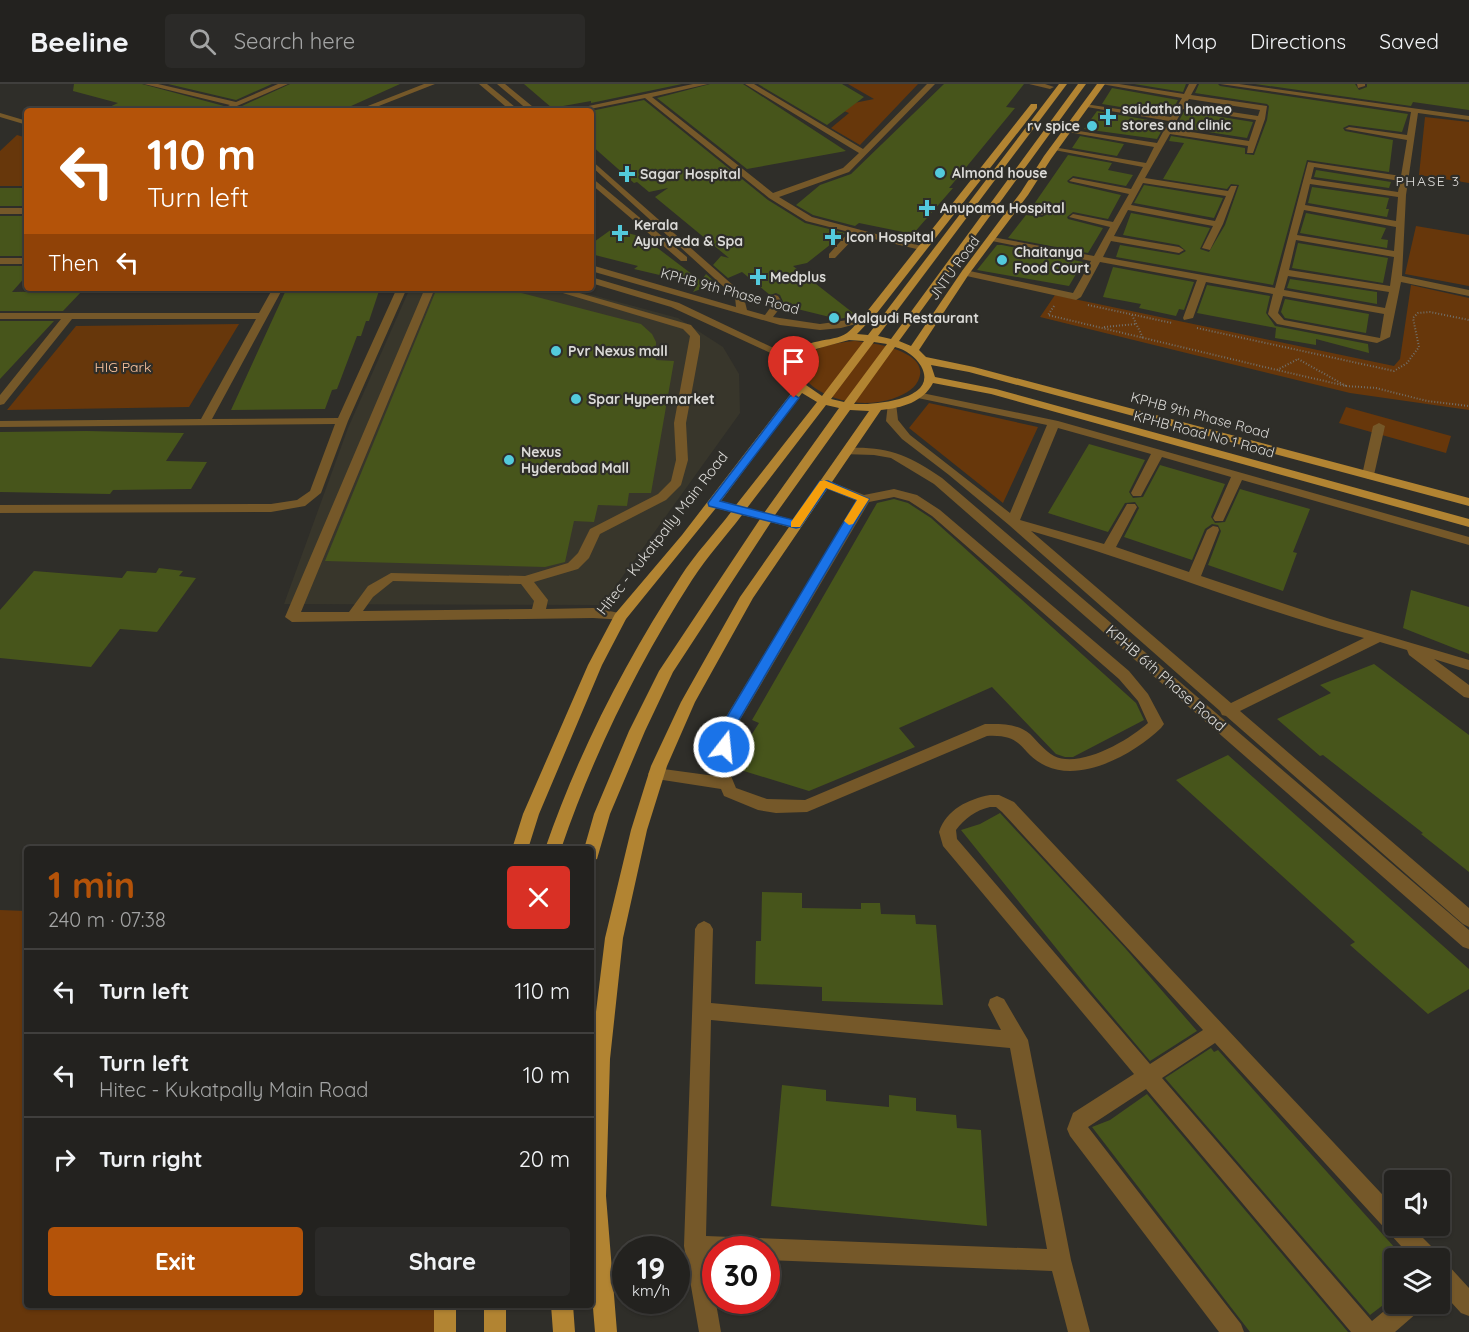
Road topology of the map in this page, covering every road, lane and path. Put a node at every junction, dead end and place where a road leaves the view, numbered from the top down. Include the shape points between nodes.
1 (148, 84) edge
2 (284, 84) edge
3 (431, 84) edge
4 (483, 84) edge
5 (501, 84) edge
6 (704, 84) edge
7 (749, 84) edge
8 (932, 84) edge
9 (1034, 84) edge
10 (1063, 84) edge
11 (1082, 84) edge
12 (1103, 84) edge
13 (1193, 84) edge
14 (1224, 84) edge
15 (1306, 84) edge
16 (1051, 85) edge
17 (1301, 94) junction
18 (1185, 95) junction
19 (646, 96) junction
20 (237, 104) junction
21 (0, 106) edge
22 (1085, 106) junction
23 (1179, 106) junction
24 (228, 108) edge
25 (367, 108) edge
26 (512, 108) edge
27 (530, 108) edge
28 (584, 108) edge
29 (10, 109) junction
30 (1415, 110) junction
31 (24, 113) edge
32 (0, 114) edge
33 (1469, 118) edge
34 (1172, 119) junction
35 (1261, 119) junction
36 (24, 122) edge
37 (1349, 129) dead end
38 (1066, 131) junction
39 (1167, 131) junction
40 (1411, 138) junction
41 (1160, 146) junction
42 (999, 149) junction
43 (1053, 149) junction
44 (864, 153) junction
45 (1047, 158) junction
46 (1149, 166) junction
47 (596, 172) edge
48 (1404, 179) junction
49 (1141, 180) junction
50 (1073, 181) dead end
51 (1307, 181) junction
52 (594, 183) edge
53 (1134, 192) junction
54 (1402, 195) junction
55 (772, 196) junction
56 (1125, 207) junction
57 (1300, 207) junction
58 (1014, 208) junction
59 (0, 211) edge
60 (24, 211) edge
61 (1042, 212) dead end
62 (1073, 217) dead end
63 (1219, 224) junction
64 (1116, 225) junction
65 (1401, 225) junction
66 (855, 232) junction
67 (1292, 237) junction
68 (1109, 238) junction
69 (992, 240) junction
70 (1207, 248) dead end
71 (922, 249) junction
72 (1179, 250) dead end
73 (1399, 255) junction
74 (832, 256) dead end
75 (1098, 258) junction
76 (0, 261) edge
77 (24, 261) edge
78 (594, 269) edge
79 (1284, 272) junction
80 (965, 273) junction
81 (1203, 278) junction
82 (1398, 278) junction
83 (594, 281) edge
84 (1394, 290) junction
85 (276, 291) edge
86 (401, 291) edge
87 (429, 291) edge
88 (562, 291) edge
89 (1278, 292) junction
90 (1469, 293) edge
91 (775, 298) dead end
92 (655, 299) junction
93 (703, 299) junction
94 (1059, 300) dead end
95 (1087, 305) dead end
96 (635, 312) junction
97 (742, 312) junction
98 (1389, 312) junction
99 (1131, 314) junction
100 (0, 316) edge
101 (69, 316) junction
102 (264, 316) junction
103 (767, 319) junction
104 (1469, 320) edge
105 (862, 321) junction
106 (1188, 322) joint
107 (1136, 324) junction
108 (1176, 324) dead end
109 (1098, 327) junction
110 (849, 337) junction
111 (1143, 338) junction
112 (913, 351) junction
113 (1311, 352) junction
114 (1298, 359) junction
115 (923, 360) junction
116 (796, 361) junction
117 (1277, 370) junction
118 (930, 379) junction
119 (1346, 386) junction
120 (801, 387) junction
121 (917, 395) junction
122 (0, 402) edge
123 (885, 406) junction
124 (1469, 406) edge
125 (342, 421) junction
126 (205, 422) junction
127 (1054, 423) junction
128 (0, 424) edge
129 (1379, 426) dead end
130 (846, 452) junction
131 (1158, 453) junction
132 (1368, 475) junction
133 (1238, 476) junction
134 (824, 483) junction
135 (1137, 493) dead end
136 (954, 494) junction
137 (864, 499) junction
138 (1469, 502) edge
139 (713, 503) junction
140 (925, 506) junction
141 (1131, 507) dead end
142 (0, 509) edge
143 (1013, 522) junction
144 (1469, 524) edge
145 (796, 525) junction
146 (993, 529) junction
147 (1469, 541) edge
148 (1108, 549) junction
149 (1194, 577) junction
150 (525, 580) junction
151 (538, 614) junction
152 (620, 616) junction
153 (353, 617) junction
154 (1379, 637) junction
155 (1404, 644) junction
156 (1469, 665) edge
157 (1154, 668) junction
158 (1131, 682) junction
159 (1469, 693) edge
160 (1227, 711) junction
161 (656, 774) junction
162 (726, 784) junction
163 (521, 846) edge
164 (554, 846) edge
165 (593, 846) edge
166 (1469, 919) edge
167 (704, 929) dead end
168 (1469, 941) edge
169 (998, 1005) dead end
170 (702, 1011) junction
171 (1216, 1032) junction
172 (1018, 1040) junction
173 (1147, 1075) junction
174 (1384, 1212) edge
175 (1406, 1236) edge
176 (695, 1246) junction
177 (1418, 1248) edge
178 (1060, 1260) junction
179 (1450, 1285) edge
180 (1469, 1305) edge
181 (445, 1308) edge
182 (495, 1308) edge
183 (562, 1308) edge
184 (1398, 1314) edge
185 (445, 1332) edge
186 (495, 1332) edge
187 (564, 1332) edge
188 (606, 1332) edge
189 (710, 1332) edge
190 (1079, 1332) edge
191 (1233, 1332) edge
192 (1366, 1332) edge
193 (1377, 1332) edge

1 - 20 street
2 - 20 street
3 - 25 street
4 - 26 street
5 - 27 street
6 - 19 street
7 - 44 street
8 - 44 street
9 - 16 street
10 - 164 main road via 687,577 625,682 572,795
11 - 165 main road via 781,496 700,617 666,671 637,731 602,814
12 - 18 street
12 - 22 main road, JNTU Road
13 - 18 street
14 - 17 street
15 - 17 street
16 - 42 main road
17 - 30 street
18 - 23 street
18 - 35 street via 1260,107 1264,109
19 - 28 street
19 - 55 street
20 - 24 street
21 - 29 street
22 - 34 street
22 - 38 main road, JNTU Road
23 - 34 street
23 - 35 street
29 - 31 street
29 - 32 street
30 - 33 street
30 - 40 street
32 - 36 street
34 - 39 street
35 - 39 street via 1251,148
37 - 40 street
38 - 41 street
38 - 43 main road, JNTU Road
39 - 41 street
40 - 48 street
41 - 46 street
42 - 45 main road
42 - 71 main road
43 - 45 main road, JNTU Road
43 - 46 street
44 - 55 street via 846,170
45 - 58 main road, JNTU Road
46 - 49 street
47 - 97 street via 740,296
48 - 51 street via 1311,164
48 - 54 street
49 - 53 street
49 - 63 street via 1232,191
50 - 53 street
51 - 54 street
51 - 57 street
52 - 93 street via 717,287 715,294
53 - 56 street
54 - 65 street
55 - 66 street via 808,219
56 - 63 street
56 - 64 street
57 - 65 street
57 - 67 street
58 - 61 street
58 - 69 main road, JNTU Road
59 - 60 street
62 - 64 street
63 - 70 street
64 - 68 street
65 - 73 street
66 - 71 street
66 - 74 street
67 - 73 street
67 - 79 street
68 - 72 street
68 - 75 street
69 - 75 street
69 - 80 main road, JNTU Road
71 - 105 main road
73 - 82 street
75 - 80 street via 1076,297
75 - 81 street
76 - 77 street
78 - 93 street, KPHB 9th Phase Road
79 - 84 street
79 - 89 street
80 - 112 main road, JNTU Road
81 - 89 street
81 - 106 street
82 - 84 street
82 - 90 street
83 - 92 street, KPHB 9th Phase Road
84 - 98 street
85 - 102 street
86 - 125 street
87 - 153 street via 292,617
88 - 96 street
89 - 98 street
89 - 98 street via 1273,314 1281,322 1381,339
91 - 103 street via 778,304
92 - 96 street
92 - 116 street, KPHB 9th Phase Road
93 - 97 street, KPHB 9th Phase Road
94 - 109 path via 1048,315
95 - 99 path
96 - 150 street via 687,327 695,336 681,423 682,460 677,482 662,496 595,532 584,555 573,566
97 - 103 street, KPHB 9th Phase Road
99 - 107 path
99 - 108 path
100 - 101 street
101 - 102 street
101 - 122 street
102 - 126 street
103 - 105 street, KPHB 9th Phase Road via 815,328
104 - 113 path via 1418,313 1413,325 1420,339 1418,351 1401,369
105 - 110 main road
106 - 113 path
107 - 109 path
107 - 111 path
109 - 111 path
110 - 112 main road via 884,340
110 - 116 main road via 815,345
111 - 117 path
112 - 115 main road
113 - 114 path
114 - 117 path
114 - 119 path
115 - 118 main road
115 - 132 main road, KPHB 9th Phase Road via 970,369
116 - 120 main road via 793,369
117 - 119 path
118 - 121 main road
118 - 144 main road, KPHB Road No 1 Road via 1004,394
119 - 124 path via 1376,387 1427,401
120 - 123 main road via 834,404 856,408
120 - 139 main road, Hitec - Kukatpally Main Road
121 - 123 main road
121 - 127 street
123 - 130 main road
123 - 143 street, KPHB 6th Phase Road via 892,422 906,437
125 - 126 street
125 - 142 street via 315,493 300,503 271,508
126 - 128 street
127 - 131 street
127 - 143 street
129 - 132 street
130 - 134 main road
130 - 136 street, KPHB 6th Phase Road via 867,450 897,455
131 - 133 street
131 - 135 street
132 - 138 main road, KPHB 9th Phase Road
133 - 147 street
133 - 149 street
134 - 137 street
134 - 145 main road
136 - 140 street
136 - 146 street, KPHB 6th Phase Road
137 - 140 street via 894,493
137 - 162 street via 729,725 720,769
139 - 145 main road
139 - 152 main road, Hitec - Kukatpally Main Road
140 - 158 street
141 - 148 street
143 - 146 street
143 - 148 street
143 - 160 street, KPHB 6th Phase Road
145 - 161 main road via 747,597 709,664
146 - 157 street, KPHB 6th Phase Road
148 - 149 street
149 - 154 street via 1326,623
150 - 151 street via 541,600
150 - 153 street via 391,577 362,598
151 - 152 street
151 - 153 street
152 - 163 main road, Hitec - Kukatpally Main Road via 595,665
154 - 155 street
154 - 160 street
155 - 156 street
155 - 159 street
157 - 158 street
157 - 168 street, KPHB 6th Phase Road
158 - 162 street via 1145,698 1156,724 1148,733 1091,764 1070,766 1053,762 1023,735 999,728 986,730 807,806 753,804 730,792
160 - 166 street, KPHB 6th Phase Road
161 - 162 street
161 - 188 main road via 614,938 600,1059 594,1196
167 - 170 street
169 - 172 street
170 - 172 street
170 - 176 street
171 - 173 street
171 - 173 street via 1008,807 995,801 968,809 948,830 956,851
171 - 174 street
172 - 178 street
173 - 191 street via 1080,1120 1077,1129
173 - 192 street
175 - 177 street
176 - 178 street
176 - 189 street
178 - 190 street
179 - 180 street
181 - 185 main road
182 - 186 main road
183 - 187 main road
184 - 193 street

